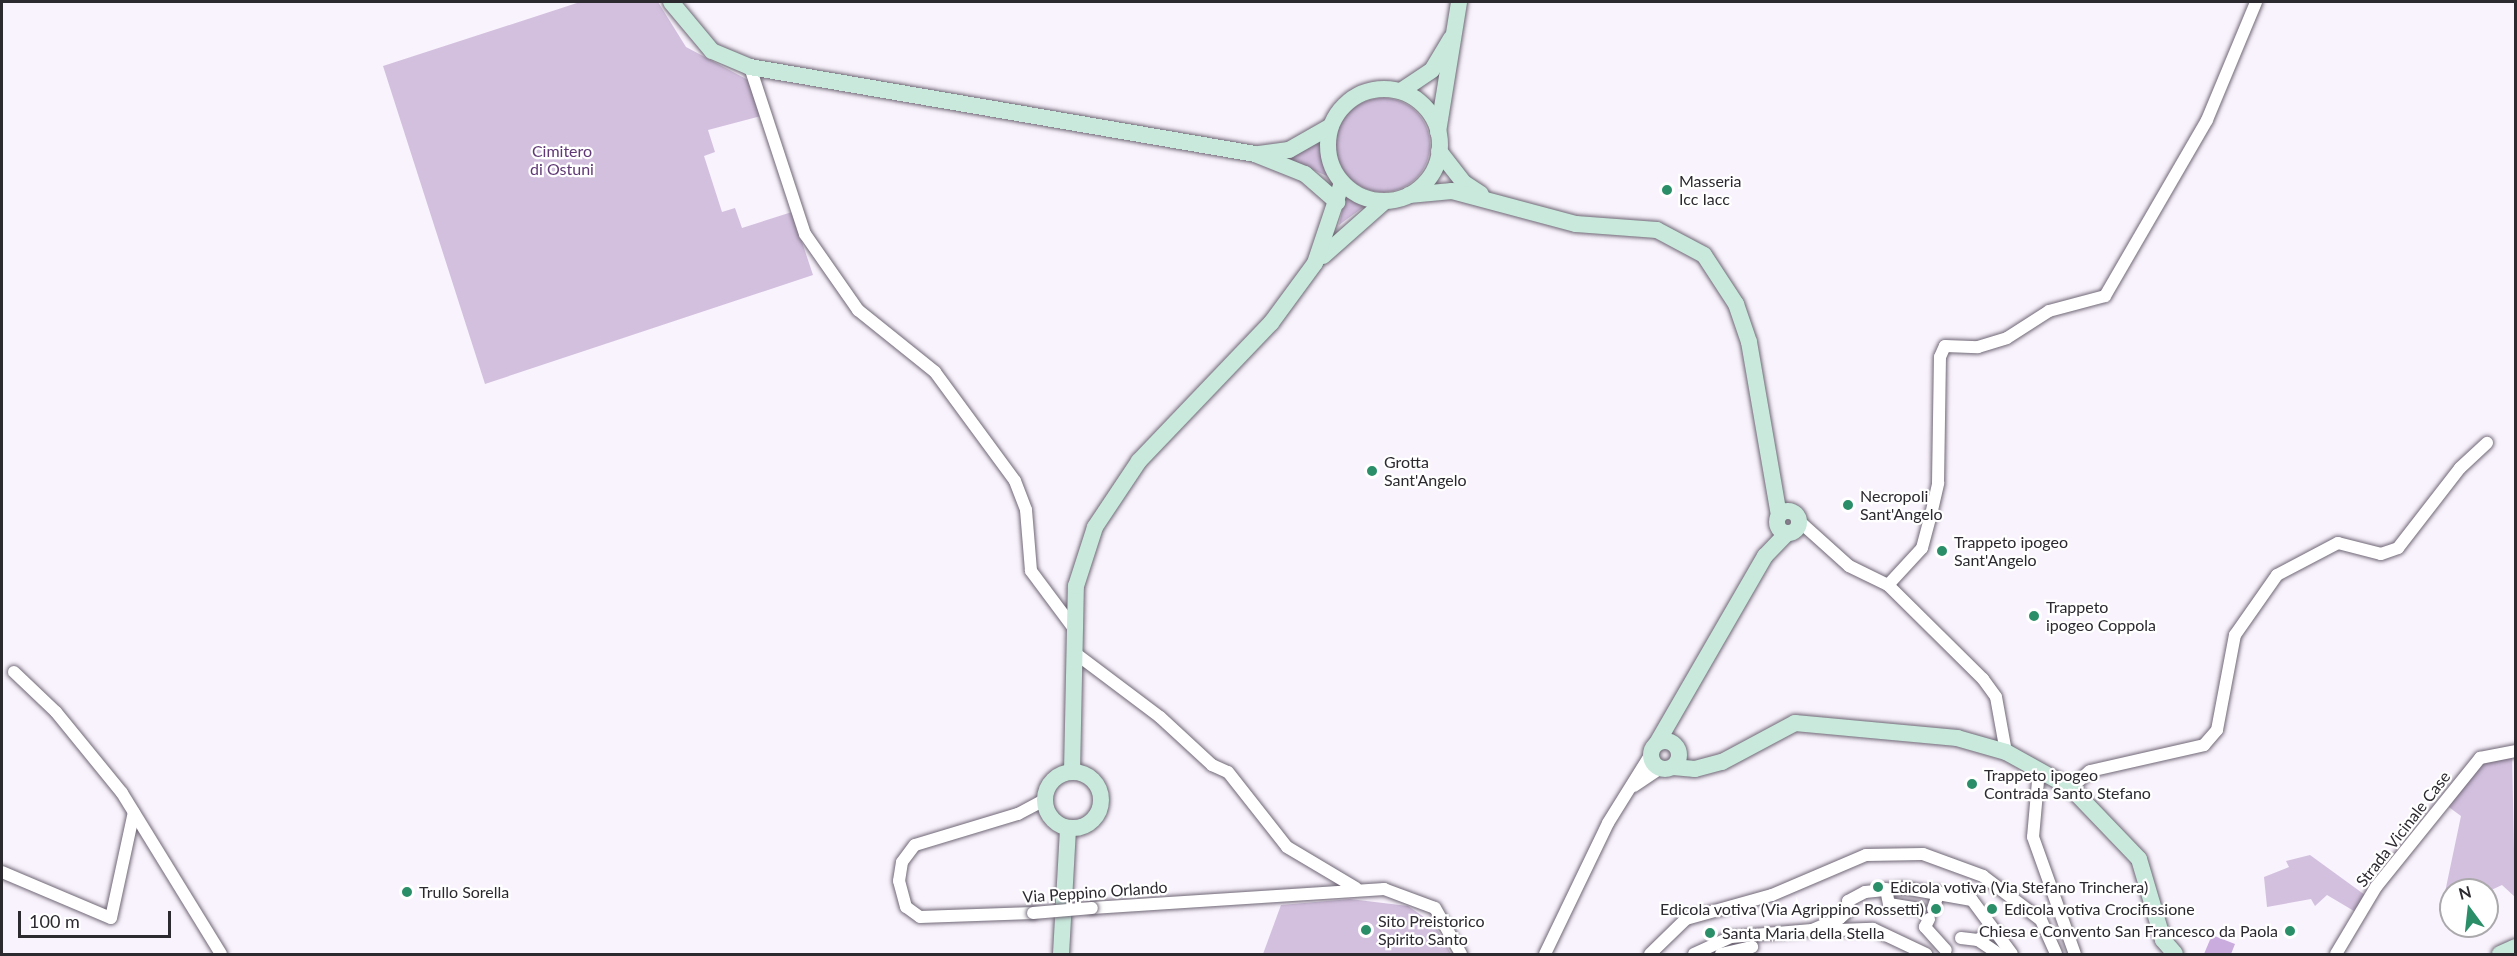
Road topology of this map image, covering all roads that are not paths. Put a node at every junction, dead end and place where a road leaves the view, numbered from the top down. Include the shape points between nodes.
1 (671, 2) edge
2 (1458, 2) edge
3 (2256, 2) edge
4 (1456, 29) junction
5 (750, 67) junction
6 (1401, 92) junction
7 (1330, 126) junction
8 (1438, 132) junction
9 (1440, 151) junction
10 (1255, 154) junction
11 (1305, 174) junction
12 (1340, 180) junction
13 (1409, 195) junction
14 (1385, 201) junction
15 (1337, 202) junction
16 (1495, 203) junction
17 (1315, 263) junction
18 (2487, 443) dead end
19 (1788, 523) junction
20 (1888, 585) junction
21 (1075, 630) junction
22 (1075, 653) junction
23 (14, 672) dead end
24 (2516, 751) edge
25 (2006, 752) junction
26 (1666, 755) junction
27 (2039, 770) junction
28 (1072, 772) junction
29 (2071, 788) junction
30 (1044, 800) junction
31 (134, 812) junction
32 (1068, 829) junction
33 (2, 872) edge
34 (1356, 888) junction
35 (1886, 889) junction
36 (1938, 892) junction
37 (1920, 909) dead end
38 (1994, 929) junction
39 (1838, 930) dead end
40 (1961, 938) dead end
41 (1978, 940) junction
42 (1752, 947) dead end
43 (2516, 947) edge
44 (1945, 950) edge
45 (2005, 953) edge
46 (221, 954) edge
47 (1061, 954) edge
48 (1461, 954) edge
49 (1545, 954) edge
50 (1650, 954) edge
51 (1694, 954) edge
52 (1721, 954) edge
53 (1926, 954) edge
54 (2056, 954) edge
55 (2075, 954) edge
56 (2175, 954) edge
57 (2336, 954) edge
58 (2500, 954) edge

1 - 5 street via 712,51
2 - 4 street
3 - 20 street via 2207,120 2105,296 2049,311 2007,338 1978,346 1945,346 1940,357 1938,483 1930,519 1922,548
4 - 6 street via 1432,70
4 - 8 street
5 - 10 street
5 - 21 street via 805,234 858,310 935,372 1015,481 1026,510 1031,571
6 - 7 street via 1384,89 1351,99
6 - 8 street via 1431,114
7 - 10 street via 1289,150
7 - 12 street via 1330,162
8 - 9 street
9 - 13 street via 1429,176
9 - 16 street via 1464,183
10 - 11 street
11 - 12 street
11 - 15 street
12 - 14 street via 1369,199
12 - 15 street
13 - 14 street
13 - 16 street via 1452,191
14 - 17 street
15 - 17 street
16 - 19 street via 1576,224 1657,230 1704,255 1736,304 1749,342 1776,482
17 - 21 street via 1271,323 1139,461 1095,527 1076,586
18 - 29 street via 2460,468 2398,549 2381,554 2338,543 2277,575 2235,635 2217,730 2204,745 2090,771
19 - 20 street via 1849,566
19 - 26 street via 1672,717
20 - 25 street via 1996,697
21 - 22 street
22 - 28 street
22 - 34 street via 1160,717 1212,765 1228,772 1287,847
23 - 31 street via 56,712
24 - 57 street, Strada Vicinale Case via 2480,758 2376,886
25 - 26 street via 1957,738 1795,723 1722,762 1702,766
25 - 27 street
26 - 49 street via 1627,792
27 - 29 street
27 - 55 street via 2033,837
28 - 30 street via 1055,778
28 - 32 street via 1090,778 1101,802 1094,819
29 - 56 street via 2139,859 2163,940
30 - 32 street via 1054,822
30 - 34 street, Via Peppino Orlando, bridge via 1018,814 915,845 902,862 899,881 906,907 920,917 1033,913
31 - 33 street via 111,918
31 - 46 street
32 - 47 street
34 - 48 street, Via Peppino Orlando via 1405,893 1435,908
35 - 36 street
35 - 37 street via 1889,904
35 - 51 street via 1848,901 1849,910 1804,931 1731,937
36 - 38 street via 1972,900
36 - 44 street via 1925,927
38 - 41 street
38 - 45 street
39 - 53 street via 1873,929
40 - 41 street
41 - 45 street
42 - 52 street
43 - 58 street
50 - 54 street via 1686,919 1772,895 1866,855 1923,854 1983,876 2040,920

